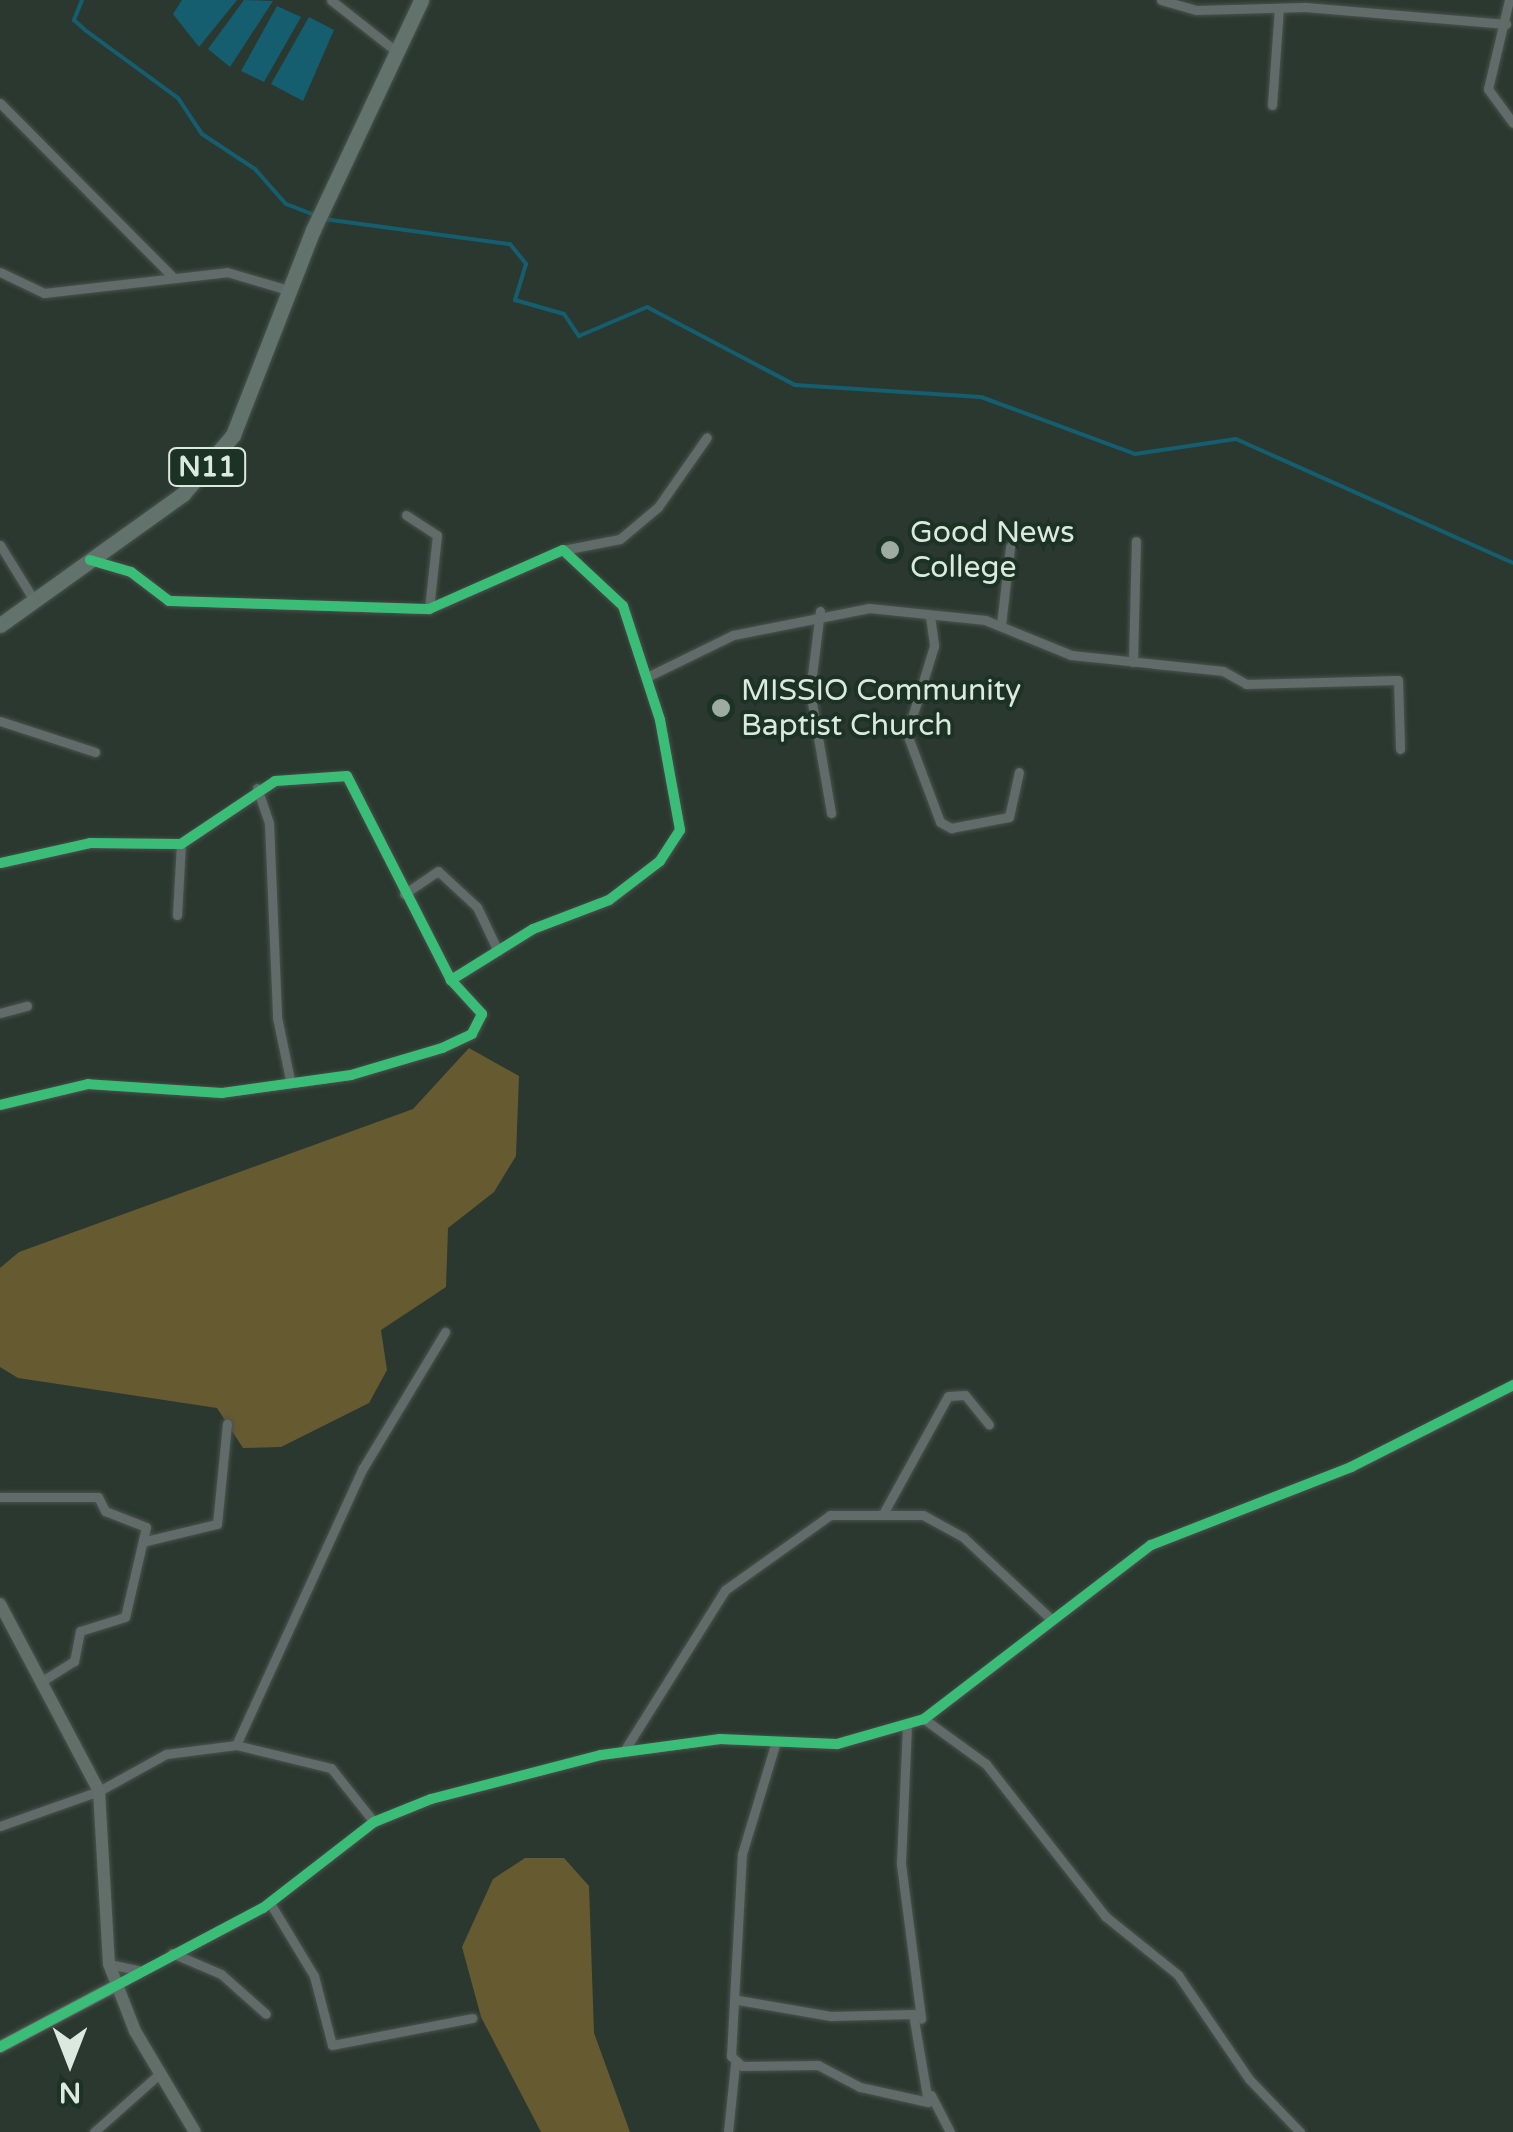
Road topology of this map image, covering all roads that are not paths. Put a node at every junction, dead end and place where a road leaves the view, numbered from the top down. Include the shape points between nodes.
1 (331, 0) edge
2 (421, 0) edge
3 (1162, 0) edge
4 (1508, 0) edge
5 (1279, 8) junction
6 (1506, 24) junction
7 (399, 54) junction
8 (0, 103) edge
9 (1272, 105) dead end
10 (1513, 123) edge
11 (0, 272) edge
12 (172, 275) junction
13 (288, 290) junction
14 (707, 437) dead end
15 (406, 514) dead end
16 (1136, 542) dead end
17 (0, 545) edge
18 (1010, 546) dead end
19 (563, 550) junction
20 (90, 560) junction
21 (32, 597) junction
22 (429, 609) junction
23 (820, 611) junction
24 (930, 616) junction
25 (0, 626) edge
26 (1001, 626) junction
27 (1133, 662) junction
28 (647, 678) junction
29 (0, 721) edge
30 (1400, 749) dead end
31 (96, 752) dead end
32 (1020, 772) dead end
33 (258, 788) junction
34 (831, 813) dead end
35 (181, 844) junction
36 (0, 863) edge
37 (404, 894) junction
38 (177, 915) dead end
39 (498, 951) junction
40 (451, 980) junction
41 (27, 1006) dead end
42 (0, 1012) edge
43 (290, 1080) junction
44 (0, 1105) edge
45 (445, 1332) dead end
46 (1513, 1385) edge
47 (227, 1423) dead end
48 (989, 1425) dead end
49 (0, 1497) edge
50 (884, 1512) junction
51 (146, 1541) junction
52 (1, 1608) edge
53 (1050, 1618) junction
54 (43, 1680) junction
55 (924, 1719) junction
56 (907, 1726) junction
57 (236, 1745) junction
58 (775, 1745) junction
59 (624, 1751) junction
60 (99, 1791) junction
61 (374, 1822) junction
62 (0, 1826) edge
63 (270, 1904) junction
64 (172, 1954) junction
65 (109, 1964) junction
66 (138, 1970) junction
67 (116, 1986) junction
68 (738, 2000) junction
69 (266, 2014) dead end
70 (472, 2018) dead end
71 (921, 2020) junction
72 (0, 2048) edge
73 (734, 2064) junction
74 (159, 2074) junction
75 (931, 2095) junction
76 (94, 2132) edge
77 (195, 2132) edge
78 (728, 2132) edge
79 (950, 2132) edge
80 (1300, 2132) edge

1 - 7 street
2 - 7 highway, N11
3 - 5 street via 1196,10
4 - 6 street
5 - 6 street
5 - 9 street
6 - 10 street via 1489,100
7 - 13 highway, N11
8 - 12 street
11 - 12 street via 44,293
12 - 13 street via 227,272
13 - 20 highway, N11 via 248,407 224,448 183,494
14 - 19 street via 658,507 620,539
15 - 22 street via 437,535
16 - 27 street
17 - 21 street
18 - 26 street
19 - 22 street
19 - 28 street via 623,606
20 - 21 highway, N11
20 - 22 street via 132,572 169,601
21 - 25 highway, N11
23 - 24 street
23 - 28 street via 710,644
23 - 34 street via 810,691
24 - 26 street
24 - 32 street via 934,646 906,734 940,822 951,828 1009,817
26 - 27 street via 1060,652
27 - 30 street via 1223,671 1246,684 1398,680
28 - 39 street via 682,817 672,847 609,900
29 - 31 street
33 - 35 street
33 - 37 street via 347,776
33 - 43 street via 269,823 277,1017
35 - 36 street via 90,843
35 - 38 street
37 - 39 street via 438,871 477,907
37 - 40 street
39 - 40 street
40 - 43 street via 482,1014 472,1034 350,1074
41 - 42 street
43 - 44 street via 222,1093 88,1084
45 - 57 street via 363,1468
46 - 53 street via 1351,1467 1151,1544
47 - 51 street via 217,1524
48 - 50 street via 965,1395 948,1396
49 - 51 street via 98,1497 105,1511 146,1526
50 - 53 street via 923,1514 964,1537
50 - 59 street via 830,1515 742,1573
51 - 54 street via 124,1617 80,1631 74,1660
52 - 54 street
53 - 55 street
54 - 60 street
55 - 56 street
55 - 80 street via 986,1764 1104,1916 1178,1975 1249,2079
56 - 58 street via 837,1744
56 - 71 street via 901,1864
57 - 60 street via 166,1754
57 - 61 street via 331,1768
58 - 59 street via 720,1739
58 - 68 street via 742,1854
59 - 61 street via 516,1772
60 - 62 street
60 - 65 street
61 - 63 street
63 - 64 street
63 - 70 street via 314,1976 332,2045
64 - 66 street
64 - 69 street via 221,1974
65 - 66 street
65 - 67 street
66 - 67 street
67 - 72 street
67 - 74 street
68 - 71 street
68 - 73 street
71 - 75 street
73 - 75 street via 818,2065 874,2092 920,2103
73 - 78 street
74 - 76 street
74 - 77 street
75 - 79 street

